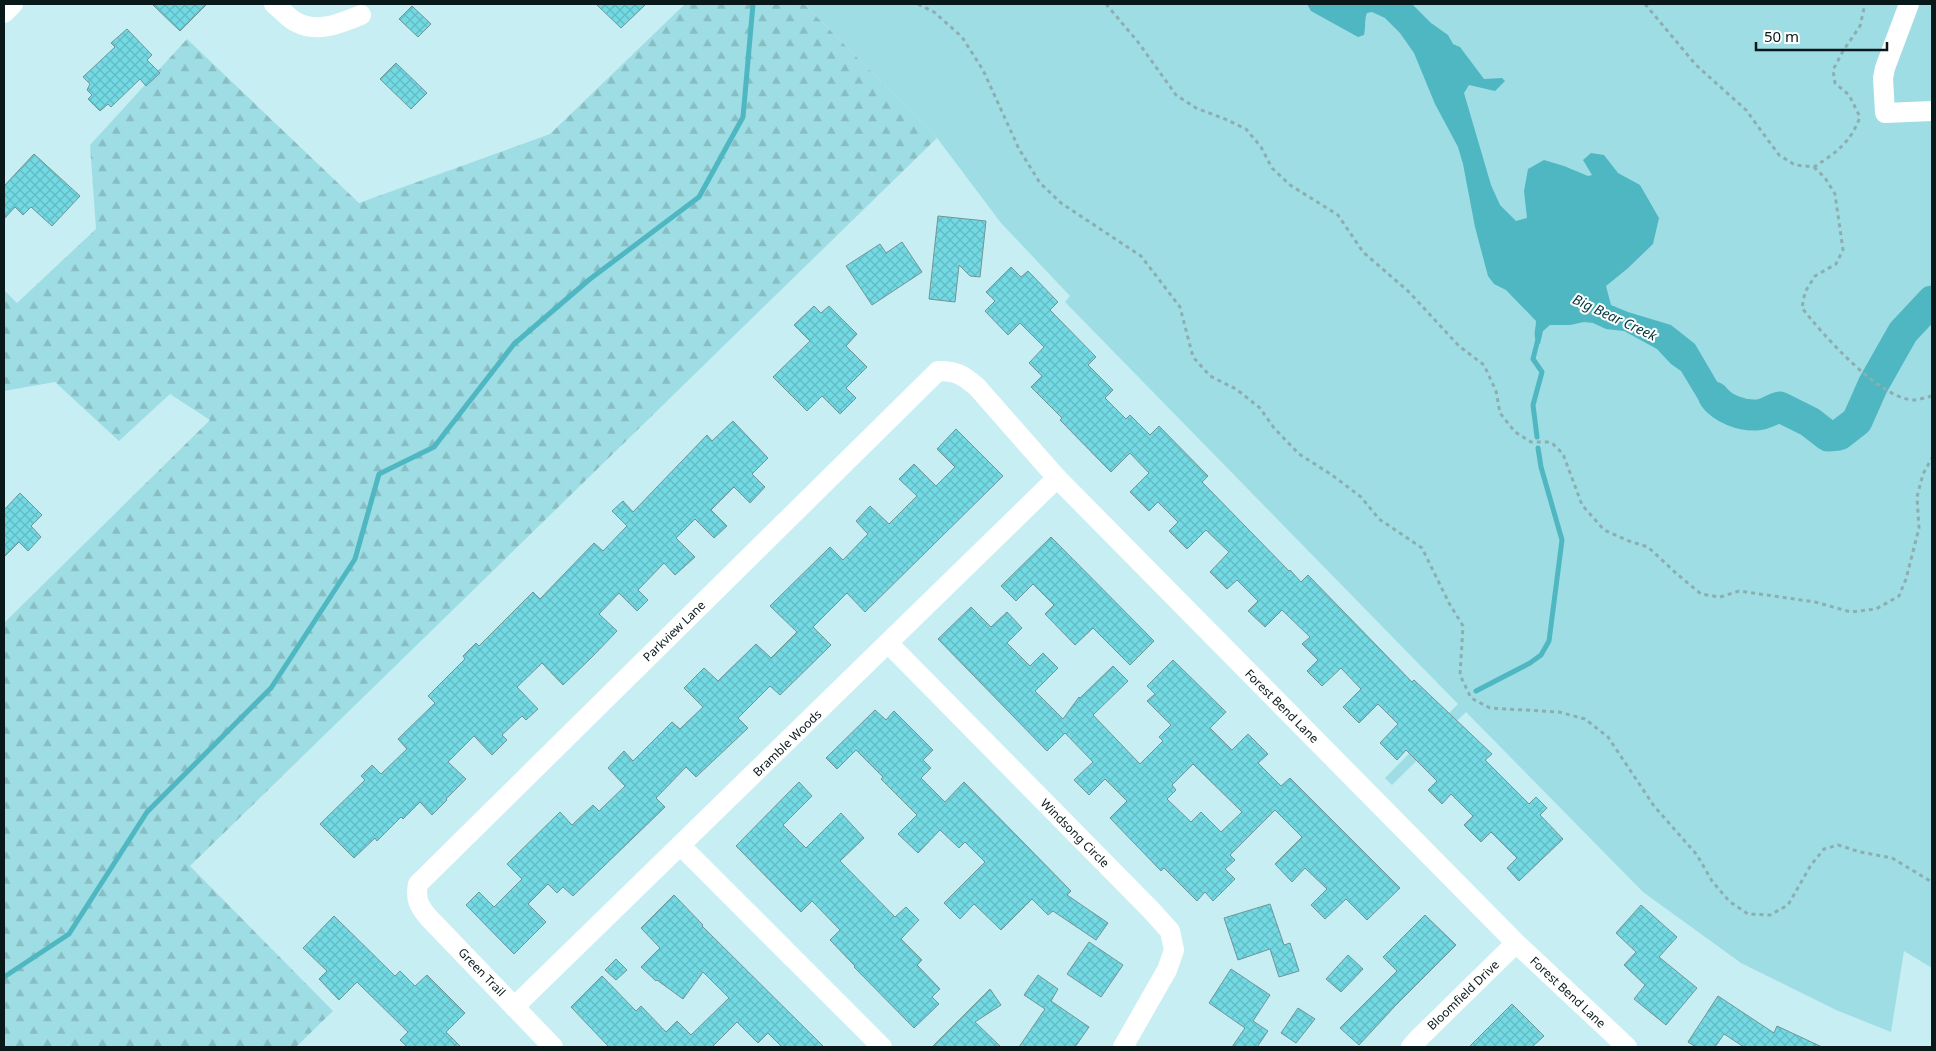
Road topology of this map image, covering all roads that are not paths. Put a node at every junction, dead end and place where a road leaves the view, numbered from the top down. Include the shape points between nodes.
1 (13, 4) edge
2 (274, 4) edge
3 (1909, 4) edge
4 (4, 13) edge
5 (361, 15) dead end
6 (1932, 111) edge
7 (938, 371) joint
8 (1057, 478) junction
9 (889, 644) junction
10 (681, 846) junction
11 (416, 894) joint
12 (1516, 943) junction
13 (514, 1007) junction
14 (553, 1047) edge
15 (882, 1047) edge
16 (1123, 1047) edge
17 (1411, 1047) edge
18 (1627, 1047) edge

1 - 4 street
2 - 5 street via 296,22 311,26 332,27
3 - 6 street via 1885,68 1885,113
7 - 8 street, Forest Bend Lane via 953,371 977,386
7 - 11 street, Parkview Lane via 426,874 418,884
8 - 9 street, Bramble Woods
8 - 12 street, Forest Bend Lane
9 - 10 street, Bramble Woods
9 - 16 street, Windsong Circle via 1170,932 1174,950 1167,970
10 - 13 street, Bramble Woods
10 - 15 street
11 - 13 street, Green Trail via 418,905 428,917
12 - 17 street, Bloomfield Drive
12 - 18 street, Forest Bend Lane
13 - 14 street, Green Trail

